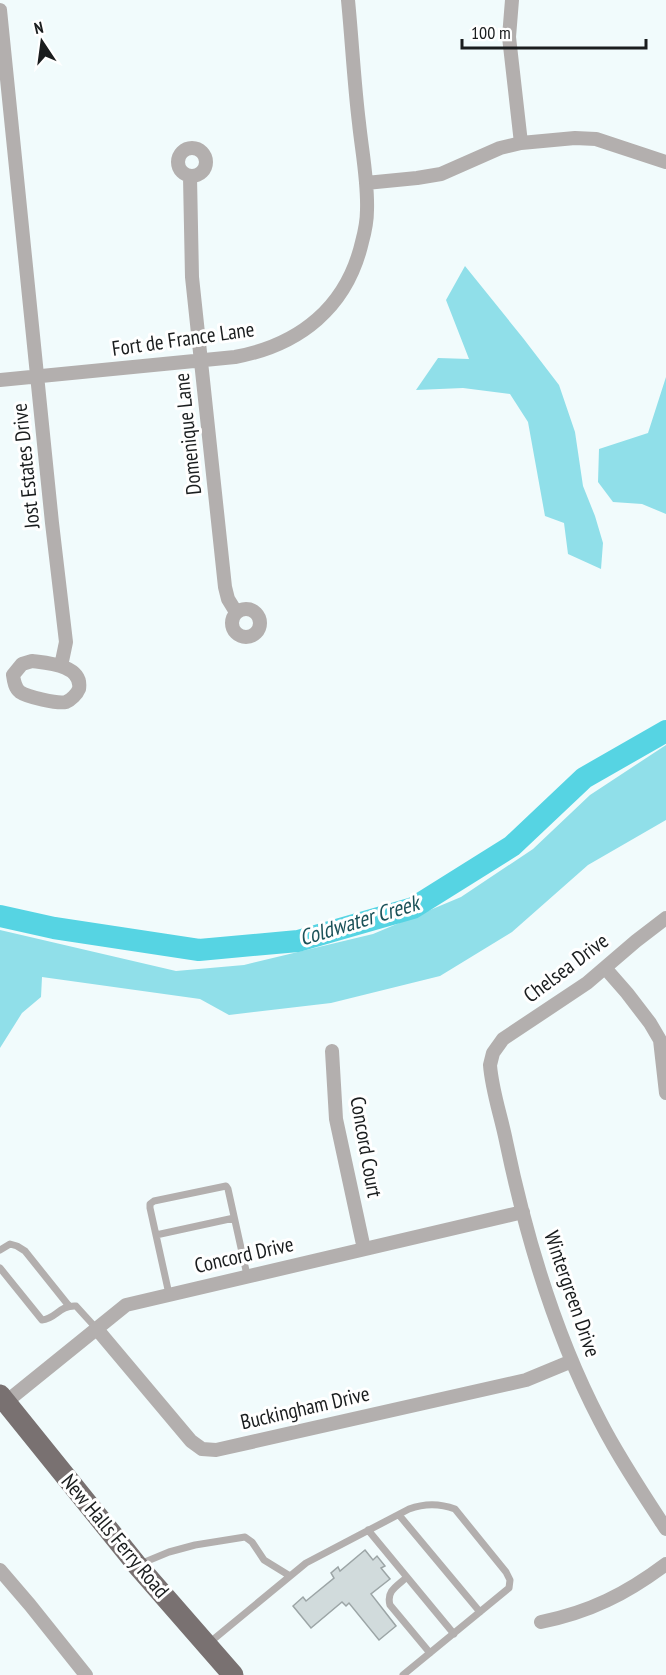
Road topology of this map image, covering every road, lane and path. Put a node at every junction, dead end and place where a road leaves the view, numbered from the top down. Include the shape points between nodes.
1 (348, 0) edge
2 (512, 0) edge
3 (0, 10) edge
4 (520, 143) junction
5 (666, 162) edge
6 (190, 177) dead end
7 (366, 183) junction
8 (201, 360) junction
9 (38, 377) junction
10 (0, 380) edge
11 (236, 612) dead end
12 (61, 666) junction
13 (666, 918) edge
14 (606, 969) junction
15 (332, 1052) dead end
16 (493, 1053) joint
17 (666, 1093) edge
18 (523, 1212) junction
19 (234, 1218) junction
20 (156, 1235) junction
21 (364, 1249) junction
22 (0, 1250) edge
23 (0, 1268) edge
24 (247, 1275) junction
25 (169, 1294) junction
26 (69, 1306) junction
27 (96, 1328) junction
28 (572, 1361) junction
29 (3, 1399) edge
30 (399, 1515) junction
31 (666, 1529) edge
32 (368, 1530) junction
33 (666, 1564) edge
34 (137, 1565) junction
35 (0, 1570) edge
36 (290, 1576) junction
37 (407, 1577) junction
38 (480, 1612) junction
39 (540, 1622) dead end
40 (454, 1634) junction
41 (207, 1645) junction
42 (430, 1653) junction
43 (84, 1674) edge
44 (233, 1675) edge
45 (403, 1675) edge

1 - 7 street, Fort de France Lane
2 - 4 street via 509,37
3 - 9 street, Jost Estates Drive
4 - 5 street via 596,139
4 - 7 street via 441,174
6 - 8 street, Domenique Lane via 192,277
7 - 8 street, Fort de France Lane via 368,211 358,258 336,300 318,320 255,353
8 - 9 street, Fort de France Lane
8 - 11 street, Domenique Lane via 225,587
9 - 10 street, Fort de France Lane
9 - 12 street, Jost Estates Drive via 66,642
12 - 12 street via 32,661 22,664 14,675 18,691 67,701 78,689 77,677
13 - 14 street, Chelsea Drive
14 - 16 street, Chelsea Drive via 503,1039
14 - 17 street via 660,1040
15 - 21 street, Concord Court via 336,1119
16 - 18 street, Wintergreen Drive via 491,1075
18 - 21 street, Concord Drive
18 - 28 street, Wintergreen Drive via 544,1288
19 - 20 lane
19 - 20 lane via 226,1186 211,1188 152,1202
19 - 24 lane
20 - 25 lane
21 - 24 street, Concord Drive
22 - 26 lane via 13,1245 25,1251
23 - 26 lane via 42,1320
24 - 25 street, Concord Drive
25 - 27 street, Concord Drive via 126,1305
26 - 27 lane via 79,1308
27 - 28 street, Buckingham Drive via 191,1441 202,1449 216,1450 526,1380
27 - 29 street, Concord Drive
28 - 31 street, Wintergreen Drive via 615,1449
29 - 34 main road, New Halls Ferry Road
30 - 32 lane
30 - 38 lane
30 - 38 lane via 422,1505 455,1509 510,1580 509,1588
32 - 36 lane via 306,1563
32 - 37 lane
33 - 39 street via 615,1598
34 - 36 lane via 195,1545 244,1537 264,1560
34 - 41 main road, New Halls Ferry Road
35 - 43 street
36 - 41 lane
37 - 40 lane
37 - 42 lane via 390,1591 390,1605
38 - 40 lane
40 - 42 lane
41 - 44 main road, New Halls Ferry Road
42 - 45 lane

